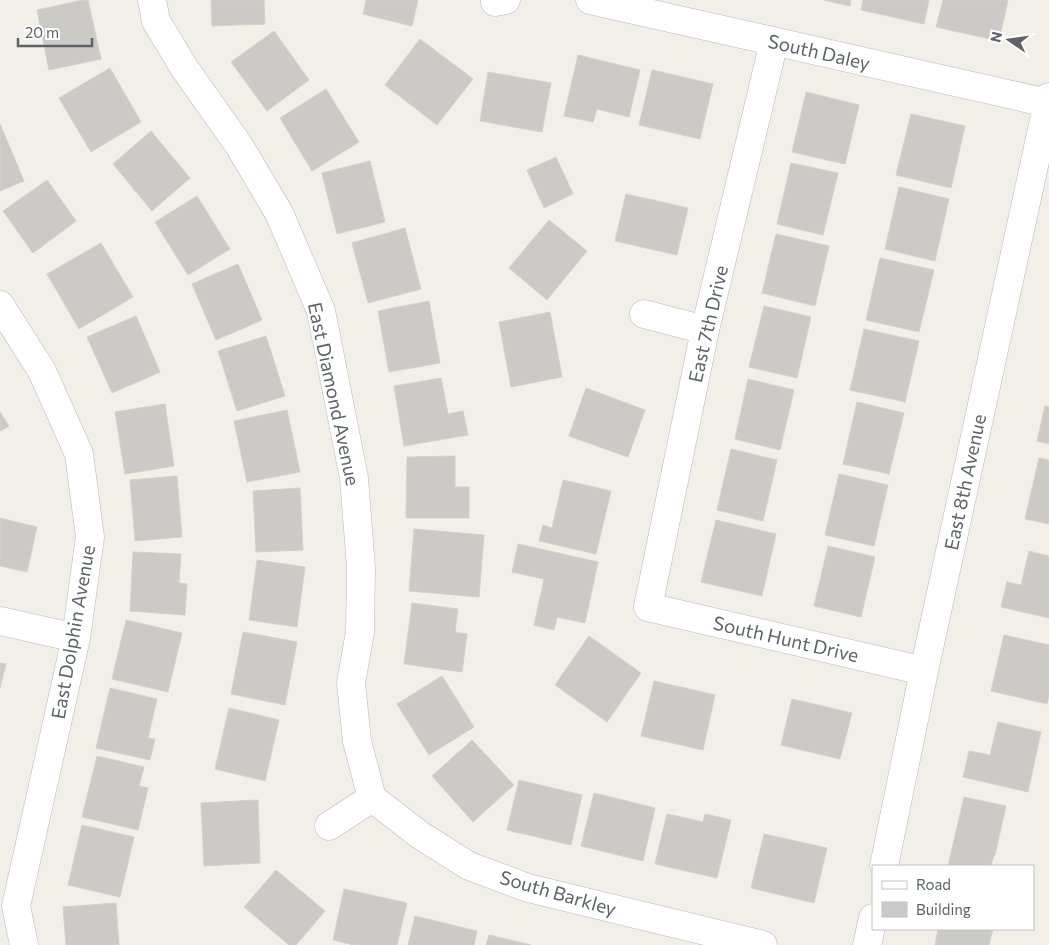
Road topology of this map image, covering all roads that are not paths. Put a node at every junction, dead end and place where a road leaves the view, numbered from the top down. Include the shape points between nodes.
1 (152, 0) edge
2 (590, 0) edge
3 (774, 42) junction
4 (1048, 100) edge
5 (0, 305) edge
6 (644, 314) dead end
7 (706, 330) junction
8 (648, 607) joint
9 (0, 621) edge
10 (76, 638) junction
11 (924, 671) junction
12 (372, 798) junction
13 (329, 826) dead end
14 (884, 865) edge
15 (872, 922) edge
16 (24, 945) edge
17 (763, 945) edge
18 (867, 945) edge

1 - 12 street, East Diamond Avenue via 156,20 185,69 240,147 279,213 321,311 354,478 361,568 360,632 352,683 357,741
2 - 3 street, South Daley
3 - 4 street, South Daley
3 - 7 street, East 7th Drive
4 - 11 street, East 8th Avenue
5 - 10 street, East Dolphin Avenue via 42,371 79,454 90,537
6 - 7 street
7 - 8 street, East 7th Drive
8 - 11 street, South Hunt Drive
9 - 10 street
10 - 16 street, East Dolphin Avenue via 16,906
11 - 14 street, East 8th Avenue
12 - 13 street
12 - 17 street, South Barkley via 420,835 469,866 528,888
15 - 18 street

